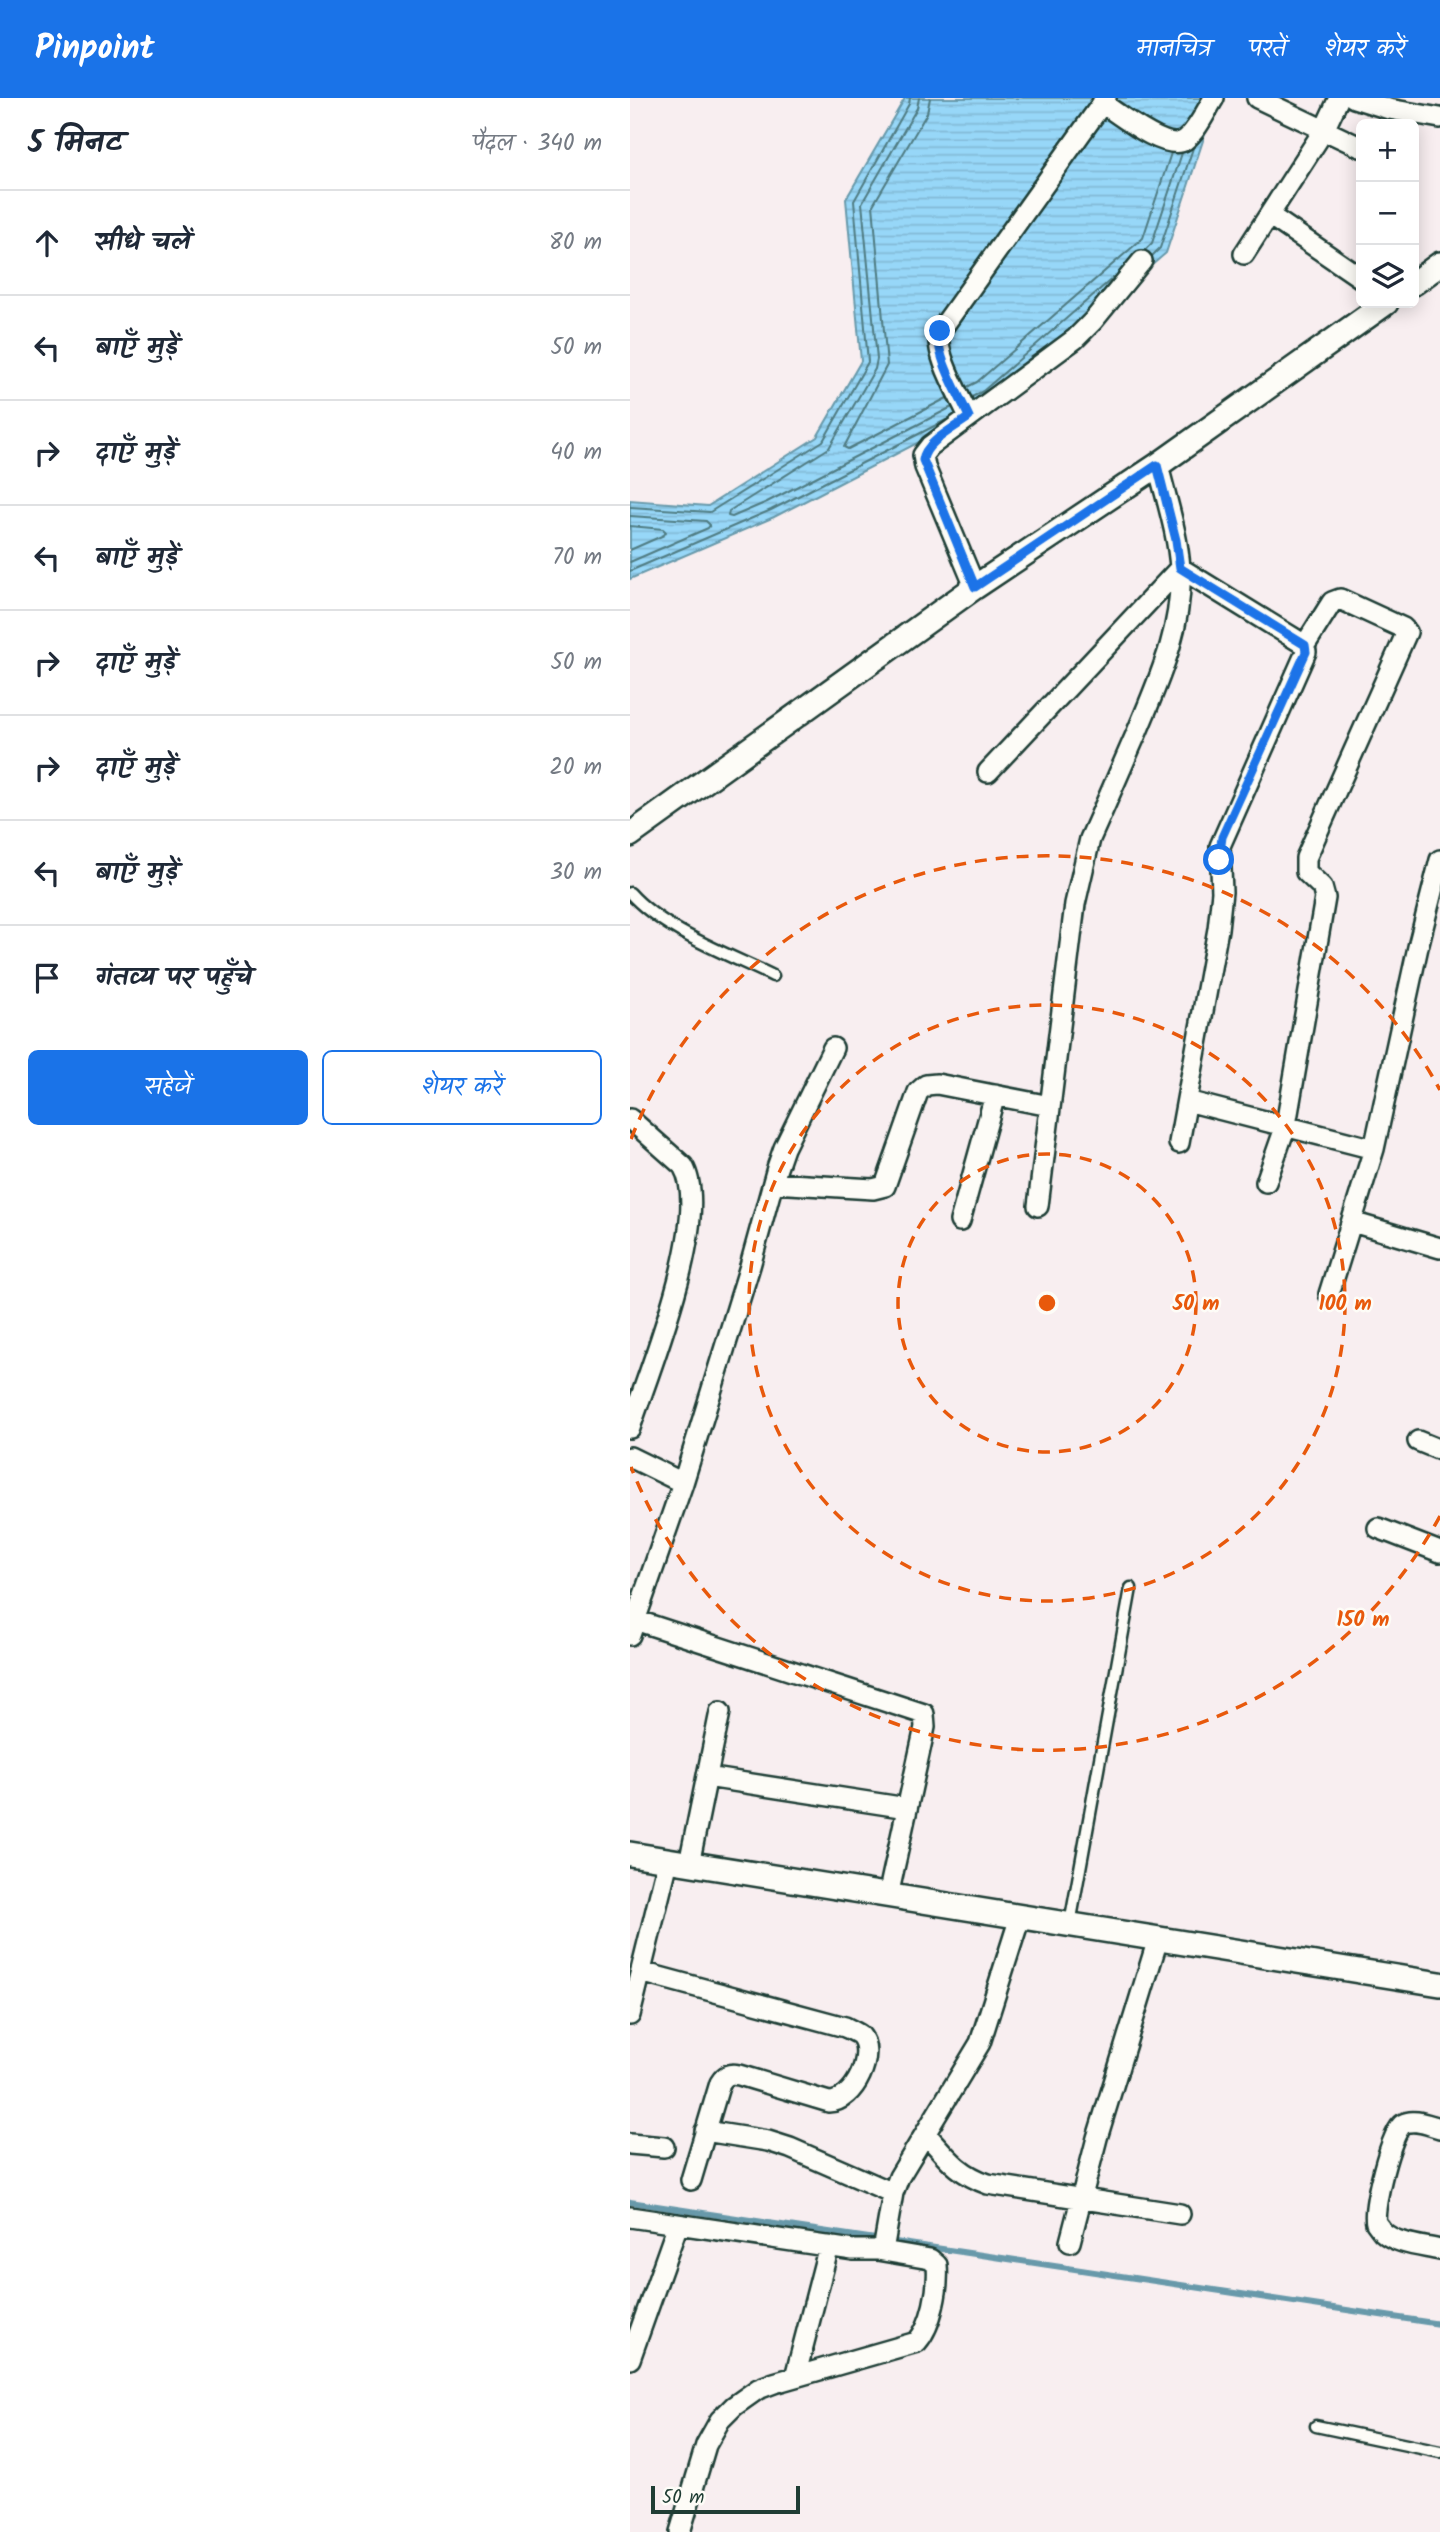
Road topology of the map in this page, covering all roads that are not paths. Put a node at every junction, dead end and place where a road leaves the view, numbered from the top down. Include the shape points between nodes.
1 (1214, 98) edge
2 (1257, 98) edge
3 (1339, 98) edge
4 (1354, 98) edge
5 (1104, 100) edge
6 (1440, 118) edge
7 (1324, 130) junction
8 (1356, 145) edge
9 (1269, 215) junction
10 (1244, 254) dead end
11 (1142, 261) dead end
12 (1440, 264) edge
13 (1356, 275) edge
14 (1419, 279) edge
15 (1379, 308) edge
16 (969, 417) junction
17 (1157, 465) junction
18 (1180, 568) junction
19 (975, 587) junction
20 (1305, 645) junction
21 (988, 772) dead end
22 (630, 835) edge
23 (1440, 862) edge
24 (630, 893) edge
25 (774, 976) dead end
26 (833, 1048) dead end
27 (995, 1095) junction
28 (1187, 1101) junction
29 (1050, 1106) junction
30 (630, 1119) edge
31 (1286, 1125) junction
32 (1179, 1143) dead end
33 (1374, 1149) junction
34 (1266, 1182) dead end
35 (773, 1183) junction
36 (1038, 1206) dead end
37 (960, 1221) dead end
38 (1352, 1222) junction
39 (1440, 1248) edge
40 (1329, 1294) dead end
41 (630, 1428) edge
42 (1419, 1441) dead end
43 (1440, 1450) edge
44 (630, 1457) edge
45 (683, 1483) junction
46 (1378, 1528) dead end
47 (1440, 1552) edge
48 (1131, 1588) dead end
49 (633, 1627) edge
50 (720, 1712) dead end
51 (707, 1777) junction
52 (907, 1808) junction
53 (630, 1854) edge
54 (679, 1862) junction
55 (888, 1896) junction
56 (1020, 1917) junction
57 (1070, 1925) junction
58 (1157, 1939) junction
59 (641, 1972) junction
60 (1440, 1984) edge
61 (630, 2015) edge
62 (1440, 2128) edge
63 (705, 2131) junction
64 (926, 2134) junction
65 (630, 2144) edge
66 (664, 2147) dead end
67 (691, 2180) dead end
68 (893, 2193) junction
69 (1081, 2200) junction
70 (1181, 2214) dead end
71 (630, 2217) edge
72 (678, 2224) junction
73 (882, 2242) junction
74 (1070, 2242) dead end
75 (829, 2246) junction
76 (1440, 2250) edge
77 (630, 2360) edge
78 (795, 2377) junction
79 (1316, 2426) dead end
80 (1440, 2452) edge
81 (680, 2532) edge

1 - 5 street via 1189,136 1176,144 1161,140
2 - 7 street
3 - 7 street
4 - 6 street
5 - 16 street via 940,331 941,354
7 - 8 street
7 - 9 street
9 - 10 street
9 - 13 street
11 - 16 street via 1075,338
12 - 14 street
15 - 17 street
16 - 19 street via 930,446 923,460
17 - 18 street
17 - 19 street
18 - 20 street
18 - 21 street
18 - 29 street via 1170,651 1090,839 1083,866
19 - 22 street
20 - 28 street via 1306,652 1220,846 1219,929
20 - 31 street via 1340,598 1407,632 1306,858 1306,872 1322,887 1325,898
23 - 33 street
24 - 25 lane via 656,915
26 - 35 street via 784,1148
27 - 29 street
27 - 35 street via 937,1084 922,1087 890,1179 882,1188
27 - 37 street
28 - 31 street
28 - 32 street
29 - 36 street
30 - 41 street via 683,1166 692,1203 680,1275
31 - 33 street
31 - 34 street
33 - 38 street
35 - 45 street
38 - 39 street
38 - 40 street
42 - 43 street
44 - 45 street
45 - 49 street
46 - 47 street
48 - 57 lane
49 - 52 street via 922,1712 925,1727
50 - 51 street
51 - 52 street
51 - 54 street
52 - 55 street
53 - 54 street
54 - 55 street
54 - 59 street
55 - 56 street
56 - 57 street
56 - 64 street via 981,2043
57 - 58 street
58 - 60 street
58 - 69 street
59 - 61 street
59 - 63 street via 845,2027 864,2043 866,2053 857,2082 844,2099 829,2102 731,2073 720,2083
62 - 76 street via 1412,2121 1400,2125 1392,2140 1376,2208 1376,2224 1385,2234
63 - 67 street
63 - 68 street via 790,2148
64 - 68 street
64 - 69 street via 970,2178
65 - 66 street
68 - 73 street
69 - 70 street
69 - 74 street
71 - 72 street
72 - 75 street
72 - 77 street
73 - 75 street
73 - 78 street via 937,2264 925,2333 917,2342
75 - 78 street
78 - 81 street via 758,2389 720,2420 706,2445
79 - 80 lane

